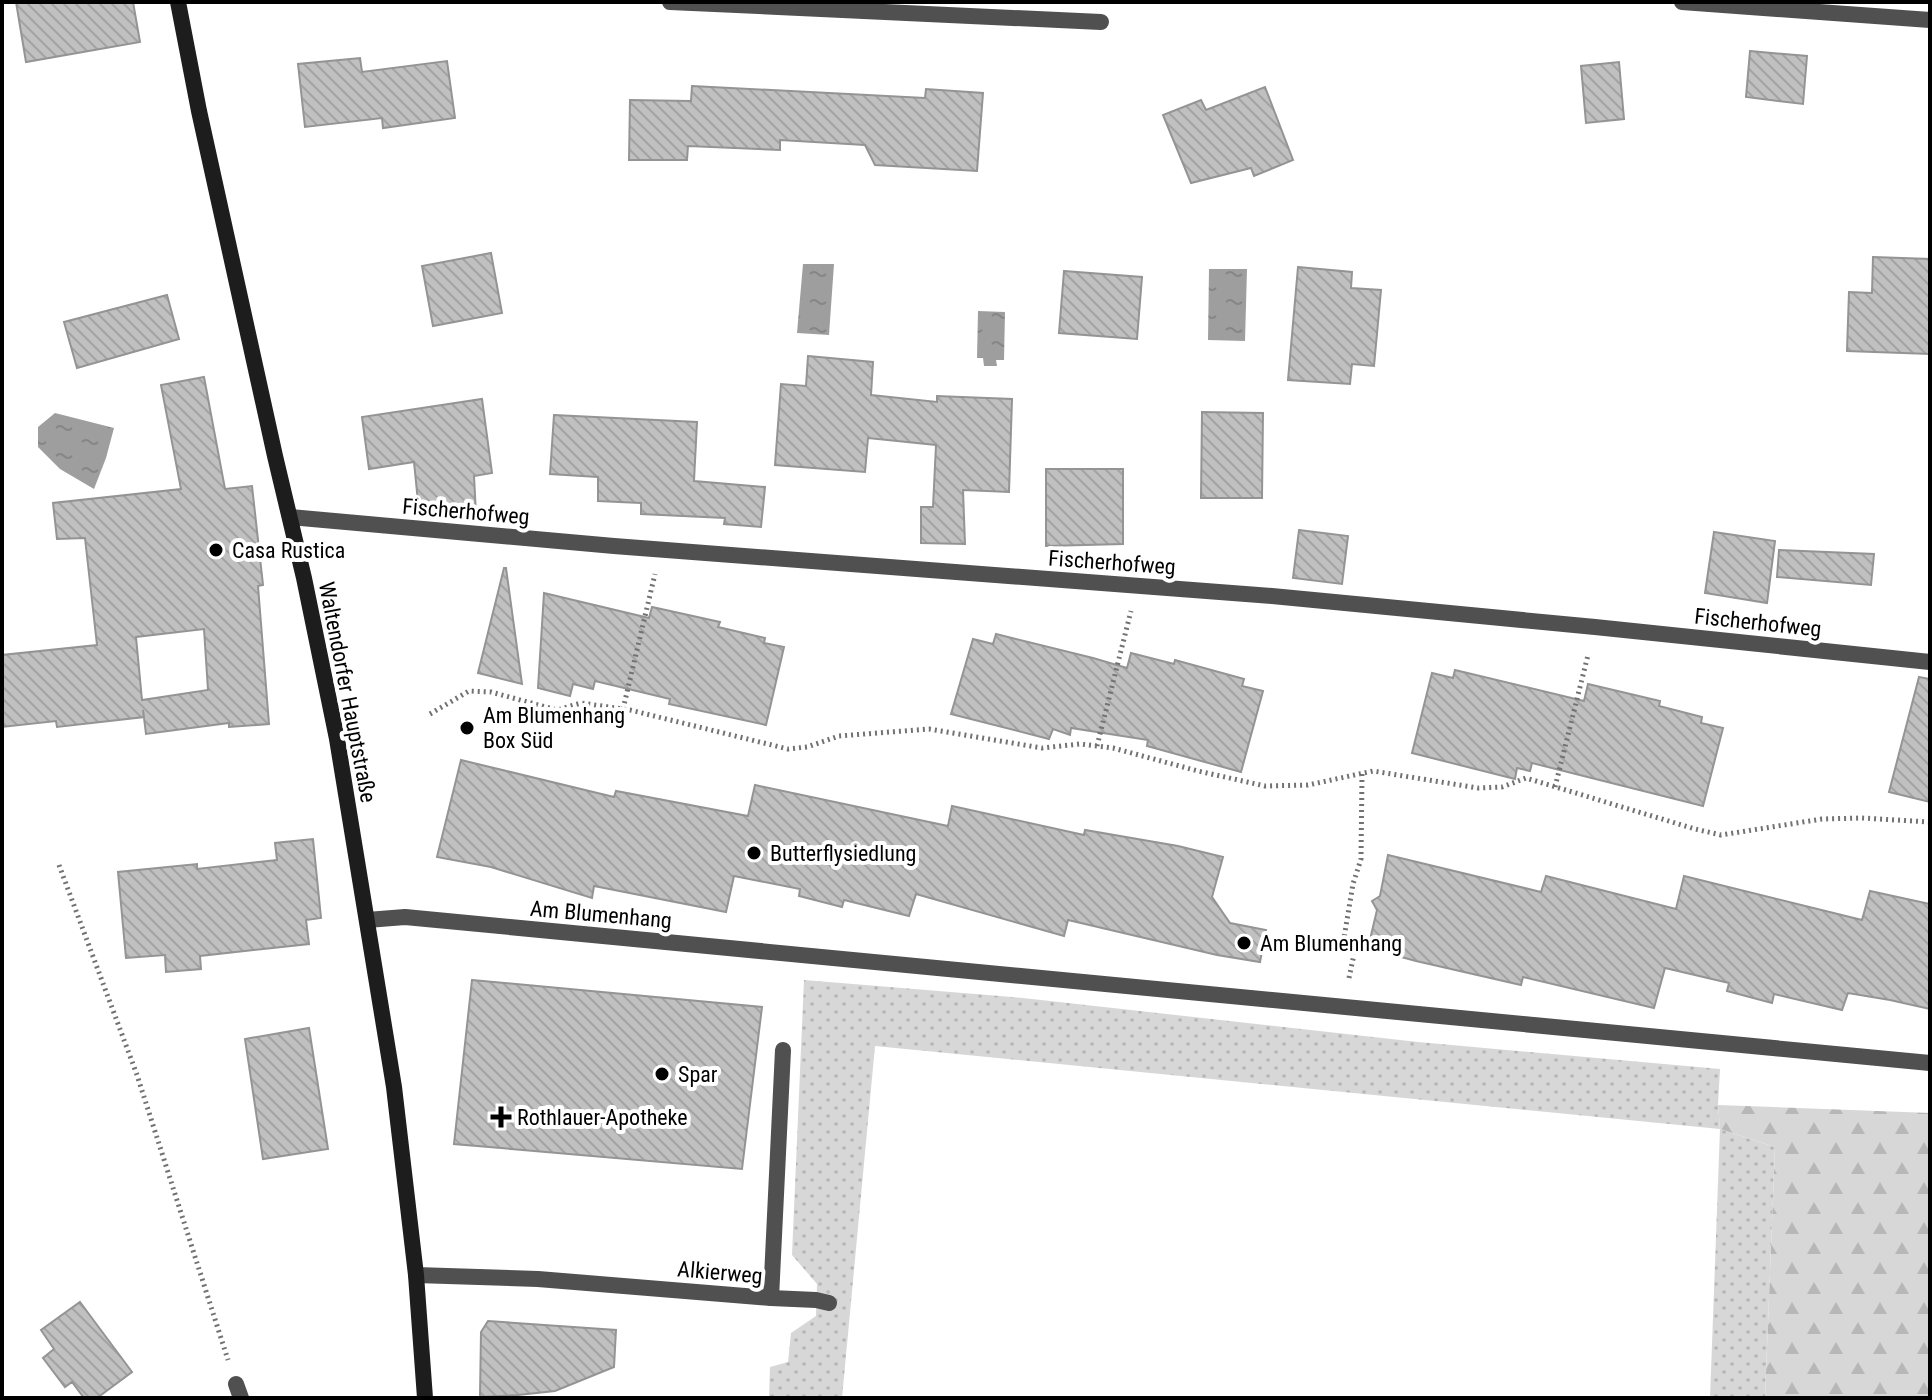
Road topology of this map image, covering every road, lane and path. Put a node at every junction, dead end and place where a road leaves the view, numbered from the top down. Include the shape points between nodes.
1 (178, 2) edge
2 (670, 2) edge
3 (1682, 2) edge
4 (1930, 20) edge
5 (1101, 22) dead end
6 (290, 517) junction
7 (660, 550) junction
8 (1137, 586) junction
9 (1595, 627) junction
10 (1930, 662) edge
11 (623, 709) junction
12 (430, 714) dead end
13 (1097, 746) junction
14 (1362, 774) junction
15 (1555, 787) junction
16 (1930, 822) edge
17 (59, 865) dead end
18 (367, 920) junction
19 (1342, 1006) junction
20 (783, 1050) dead end
21 (1930, 1063) edge
22 (416, 1275) junction
23 (771, 1298) junction
24 (829, 1303) dead end
25 (238, 1391) edge
26 (425, 1398) edge

1 - 6 main road, Waltendorfer Hauptstraße
2 - 5 street
3 - 4 street
6 - 7 street, Fischerhofweg
6 - 18 main road, Waltendorfer Hauptstraße via 337,739
7 - 8 street, Fischerhofweg
7 - 11 path
8 - 9 street, Fischerhofweg
8 - 13 path
9 - 10 street, Fischerhofweg
9 - 15 path
11 - 12 path via 581,703 557,710 469,691
11 - 13 path via 788,749 839,736 929,729 1042,748
13 - 14 path via 1265,786 1308,785
14 - 15 path via 1373,771 1478,788 1526,778
14 - 19 path via 1361,859 1344,938 1357,940
15 - 16 path via 1721,835 1822,819
17 - 25 path via 137,1075
18 - 19 street, Am Blumenhang via 405,917
18 - 22 main road, Waltendorfer Hauptstraße
19 - 21 street, Am Blumenhang
20 - 23 street, Alkierweg
22 - 23 street, Alkierweg
22 - 26 main road, Waltendorfer Hauptstraße
23 - 24 street

